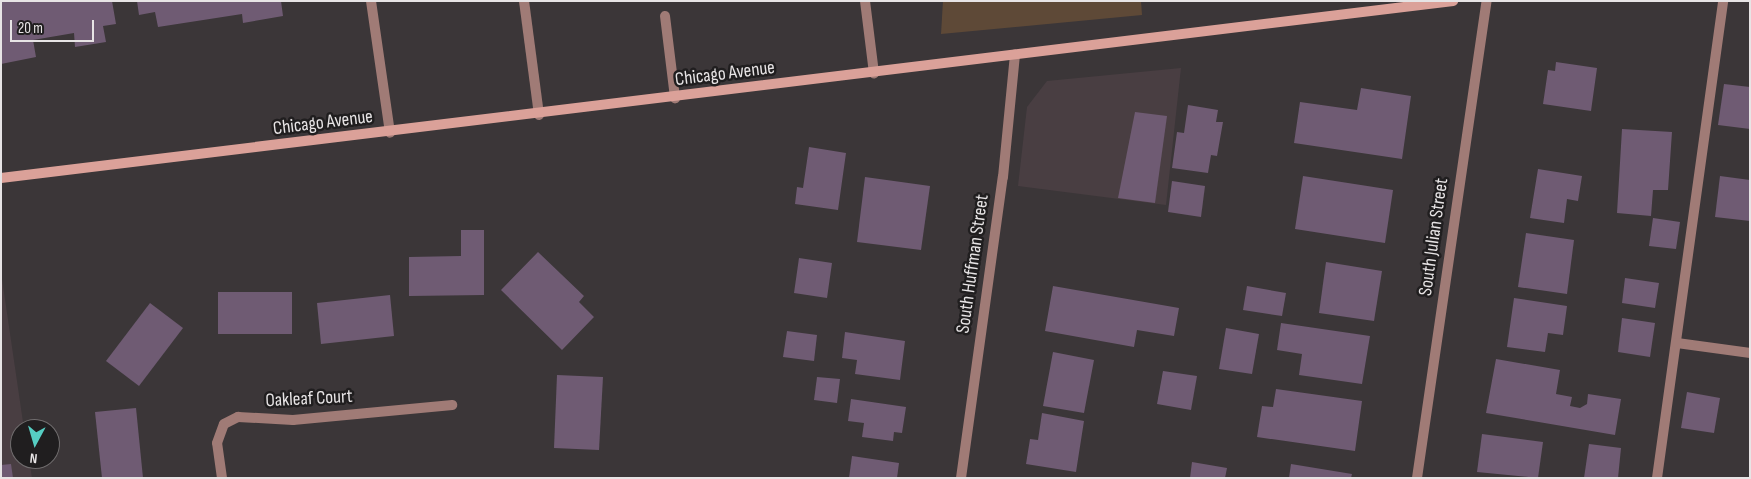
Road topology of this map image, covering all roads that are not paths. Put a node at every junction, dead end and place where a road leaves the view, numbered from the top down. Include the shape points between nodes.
1 (371, 1) edge
2 (524, 1) edge
3 (865, 1) edge
4 (1453, 1) edge
5 (1487, 1) edge
6 (1723, 1) edge
7 (665, 16) dead end
8 (1015, 55) junction
9 (874, 73) junction
10 (674, 98) junction
11 (539, 115) junction
12 (390, 133) junction
13 (1, 178) edge
14 (1677, 343) junction
15 (1750, 353) edge
16 (452, 405) dead end
17 (222, 478) edge
18 (961, 478) edge
19 (1417, 478) edge
20 (1657, 478) edge

1 - 12 street
2 - 11 street
3 - 9 street
4 - 8 main road, Chicago Avenue
5 - 19 street, South Julian Street
6 - 14 street
7 - 10 street
8 - 9 main road, Chicago Avenue
8 - 18 street, South Huffman Street via 1003,177
9 - 10 main road, Chicago Avenue
10 - 11 main road, Chicago Avenue
11 - 12 main road, Chicago Avenue
12 - 13 main road, Chicago Avenue
14 - 15 street
14 - 20 street
16 - 17 street, Oakleaf Court via 292,420 238,417 224,424 217,443

